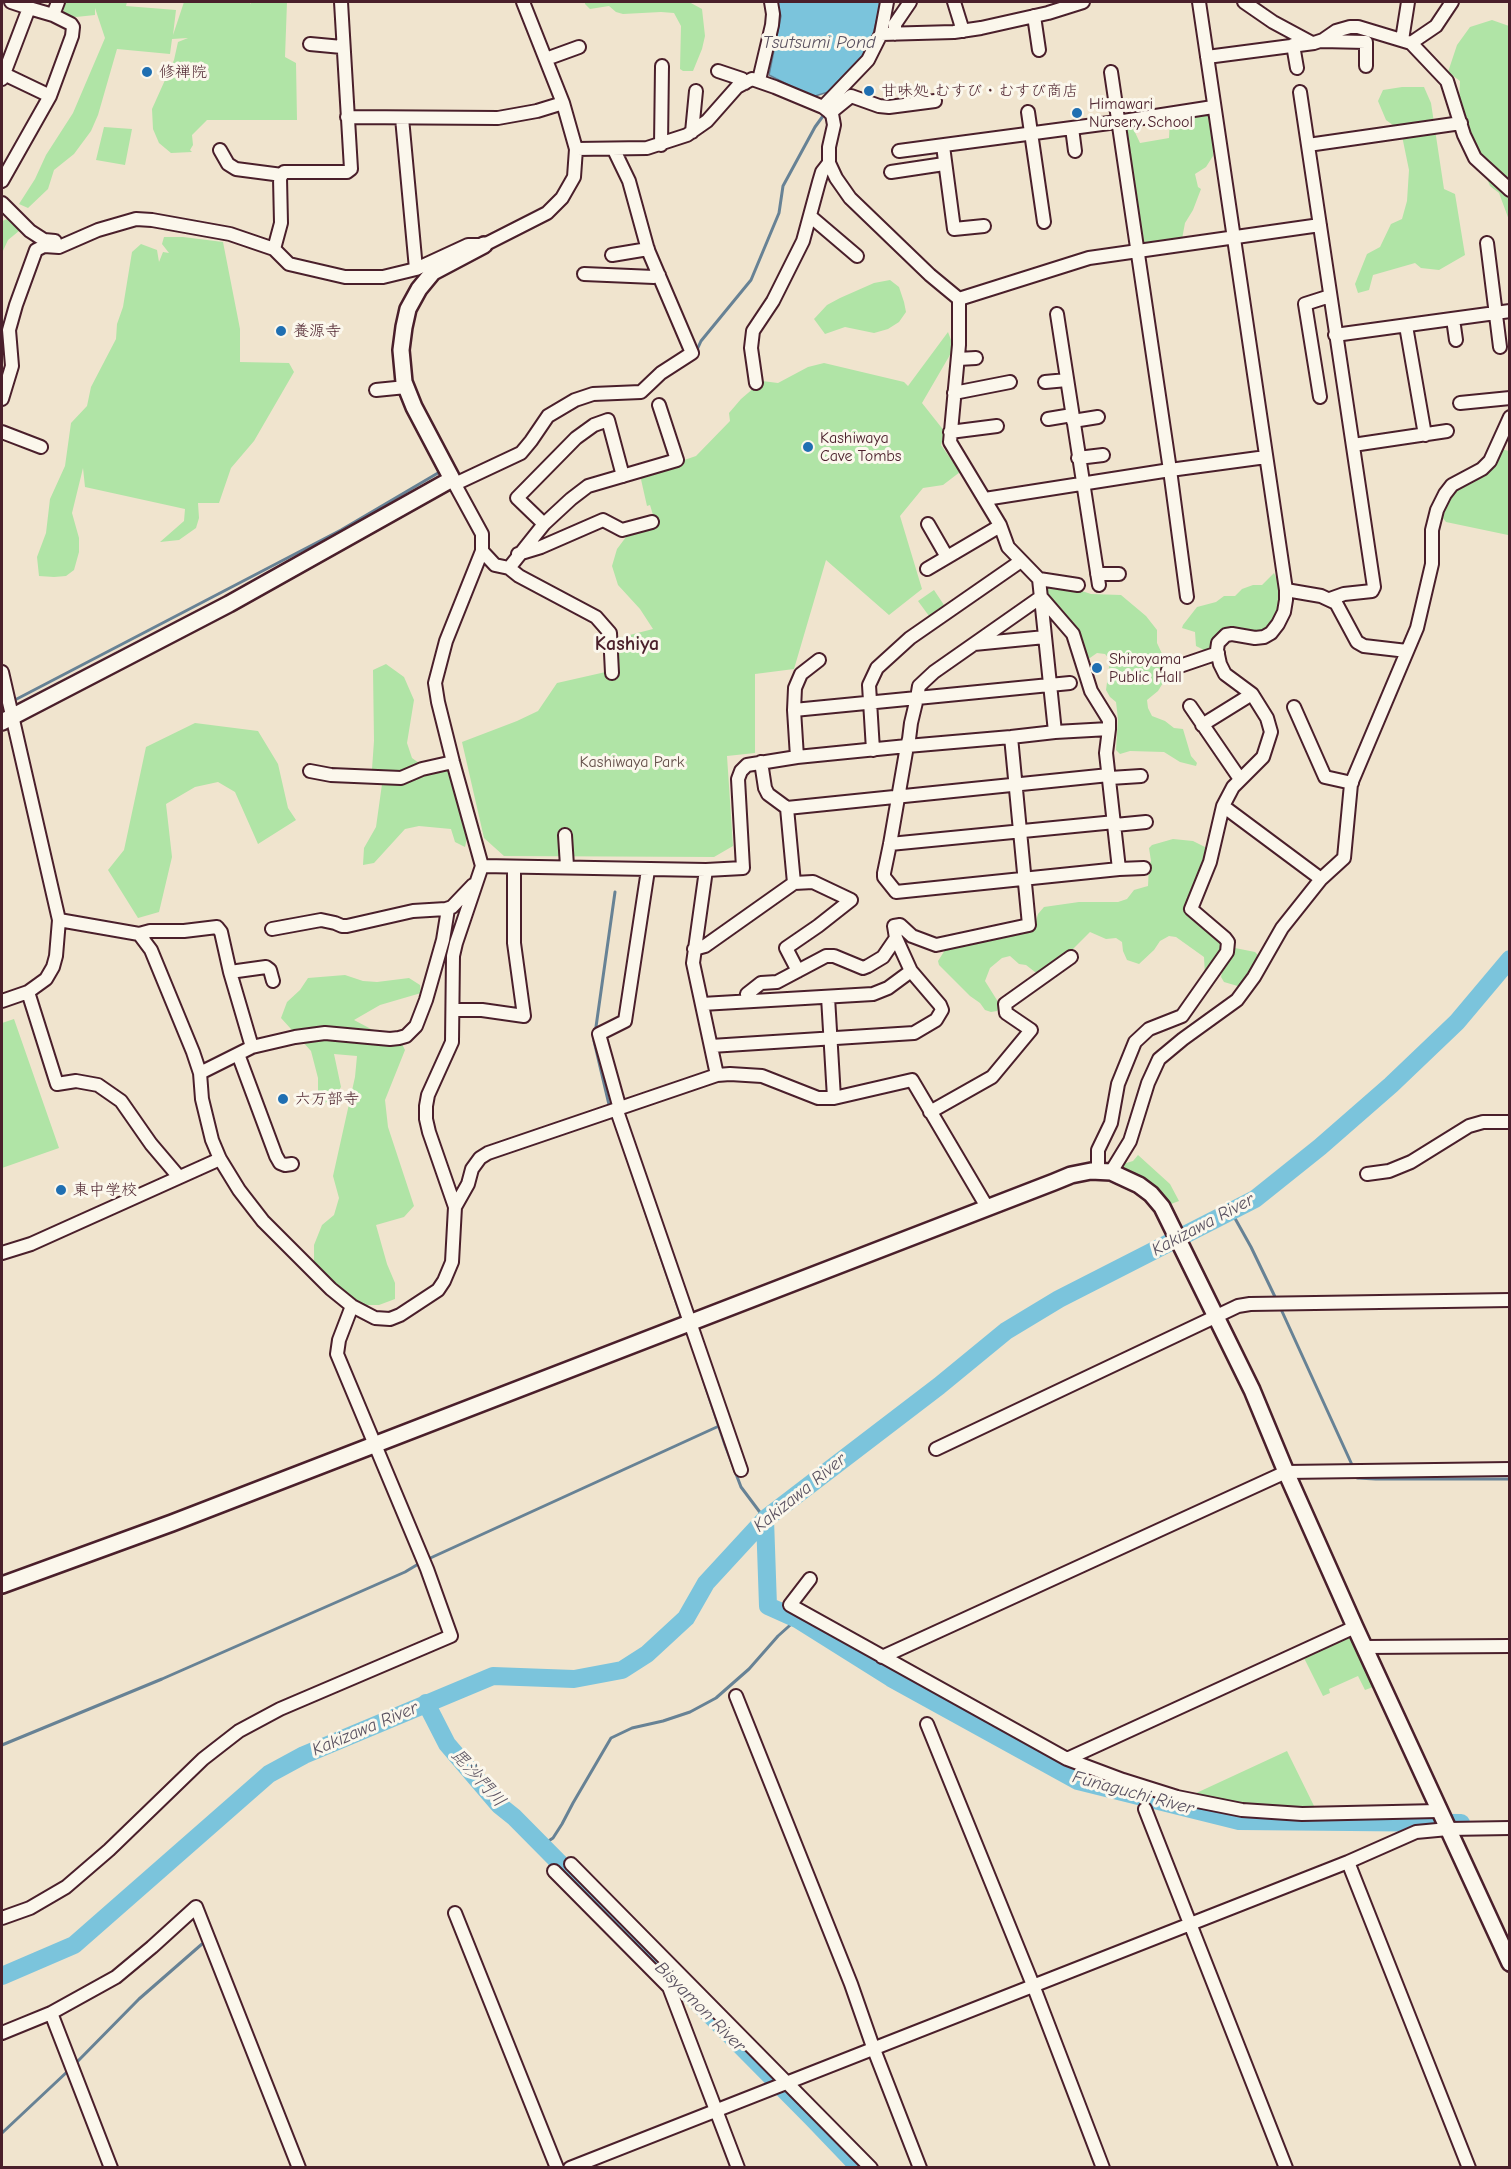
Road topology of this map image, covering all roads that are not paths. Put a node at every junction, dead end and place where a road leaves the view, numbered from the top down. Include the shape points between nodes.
1 (11, 2) edge
2 (58, 2) edge
3 (341, 2) edge
4 (523, 2) edge
5 (771, 2) edge
6 (886, 2) edge
7 (910, 2) edge
8 (954, 2) edge
9 (1083, 2) edge
10 (1198, 2) edge
11 (1244, 2) edge
12 (1408, 2) edge
13 (1452, 2) edge
14 (28, 8) junction
15 (53, 15) junction
16 (1034, 16) junction
17 (963, 31) junction
18 (881, 34) junction
19 (895, 34) junction
20 (1407, 41) junction
21 (1316, 42) junction
22 (310, 44) dead end
23 (1293, 45) junction
24 (342, 47) junction
25 (579, 47) dead end
26 (1039, 50) dead end
27 (1207, 57) junction
28 (546, 59) junction
29 (662, 66) dead end
30 (1366, 66) dead end
31 (1297, 68) dead end
32 (718, 71) dead end
33 (1111, 72) dead end
34 (3, 76) edge
35 (759, 80) junction
36 (745, 83) junction
37 (696, 91) dead end
38 (1300, 92) dead end
39 (50, 96) junction
40 (935, 101) dead end
41 (563, 103) junction
42 (1214, 106) junction
43 (827, 110) junction
44 (1028, 112) dead end
45 (347, 117) junction
46 (402, 118) junction
47 (1117, 122) junction
48 (1461, 123) junction
49 (1072, 128) junction
50 (692, 132) junction
51 (1031, 134) junction
52 (661, 145) junction
53 (1308, 145) junction
54 (942, 146) junction
55 (576, 149) junction
56 (220, 150) dead end
57 (614, 150) junction
58 (1075, 150) dead end
59 (899, 151) dead end
60 (829, 163) junction
61 (944, 164) junction
62 (891, 171) dead end
63 (282, 175) junction
64 (2, 181) edge
65 (1509, 190) edge
66 (2, 203) edge
67 (810, 216) junction
68 (1044, 222) dead end
69 (1320, 225) junction
70 (984, 226) dead end
71 (1232, 237) junction
72 (1487, 243) dead end
73 (64, 244) junction
74 (484, 245) junction
75 (274, 249) junction
76 (648, 249) junction
77 (1137, 250) junction
78 (612, 255) dead end
79 (857, 256) dead end
80 (416, 269) junction
81 (584, 274) dead end
82 (659, 275) junction
83 (1330, 296) junction
84 (959, 299) junction
85 (1509, 311) edge
86 (1494, 313) junction
87 (1058, 314) dead end
88 (1453, 319) junction
89 (1407, 326) junction
90 (1335, 335) junction
91 (1456, 340) dead end
92 (1500, 348) dead end
93 (976, 358) dead end
94 (958, 359) junction
95 (1067, 380) junction
96 (1010, 382) dead end
97 (1045, 382) dead end
98 (756, 384) dead end
99 (406, 387) junction
100 (376, 390) dead end
101 (954, 393) junction
102 (1320, 397) dead end
103 (1509, 398) edge
104 (2, 399) edge
105 (1460, 403) dead end
106 (659, 405) dead end
107 (1098, 417) dead end
108 (1509, 417) edge
109 (1072, 418) junction
110 (1048, 419) dead end
111 (997, 426) dead end
112 (1447, 431) dead end
113 (2, 432) edge
114 (950, 432) junction
115 (1425, 435) junction
116 (1353, 445) junction
117 (42, 447) dead end
118 (1103, 455) dead end
119 (1266, 457) junction
120 (1078, 458) junction
121 (1170, 470) junction
122 (623, 476) junction
123 (453, 481) junction
124 (1082, 484) junction
125 (985, 499) junction
126 (652, 522) dead end
127 (544, 524) junction
128 (928, 524) dead end
129 (1000, 526) junction
130 (482, 550) junction
131 (518, 554) junction
132 (947, 557) junction
133 (1021, 561) junction
134 (509, 568) junction
135 (927, 569) dead end
136 (1119, 574) dead end
137 (1039, 579) junction
138 (1078, 585) dead end
139 (1286, 590) junction
140 (1041, 597) junction
141 (1187, 597) dead end
142 (1330, 599) junction
143 (1045, 637) junction
144 (972, 645) junction
145 (1407, 651) junction
146 (1218, 653) junction
147 (819, 660) dead end
148 (1168, 670) dead end
149 (2, 672) edge
150 (612, 673) dead end
151 (1070, 683) dead end
152 (1051, 684) junction
153 (1252, 694) junction
154 (916, 698) junction
155 (869, 701) junction
156 (1190, 706) dead end
157 (1294, 707) dead end
158 (794, 710) junction
159 (7, 716) edge
160 (1202, 725) junction
161 (1109, 729) junction
162 (1055, 732) junction
163 (1011, 737) junction
164 (907, 746) junction
165 (873, 750) junction
166 (797, 757) junction
167 (453, 762) junction
168 (761, 762) junction
169 (309, 771) dead end
170 (1141, 776) dead end
171 (1109, 777) junction
172 (1240, 779) junction
173 (1352, 783) junction
174 (1016, 784) junction
175 (899, 797) junction
176 (1223, 806) junction
177 (787, 808) junction
178 (1146, 822) dead end
179 (1115, 824) junction
180 (1020, 831) junction
181 (565, 836) dead end
182 (890, 844) junction
183 (482, 866) junction
184 (567, 866) junction
185 (514, 868) junction
186 (1144, 868) dead end
187 (1119, 869) junction
188 (648, 870) junction
189 (706, 870) junction
190 (1026, 879) junction
191 (1321, 879) junction
192 (476, 882) junction
193 (794, 883) junction
194 (448, 909) junction
195 (59, 920) junction
196 (272, 929) dead end
197 (139, 934) junction
198 (896, 938) junction
199 (694, 949) junction
200 (1071, 957) dead end
201 (798, 970) junction
202 (911, 971) junction
203 (230, 972) junction
204 (273, 981) dead end
205 (28, 992) junction
206 (828, 997) junction
207 (2, 1001) edge
208 (750, 1001) junction
209 (702, 1004) junction
210 (453, 1010) junction
211 (830, 1038) junction
212 (711, 1046) junction
213 (252, 1047) junction
214 (238, 1054) junction
215 (200, 1072) junction
216 (717, 1076) junction
217 (834, 1098) junction
218 (618, 1110) junction
219 (930, 1112) junction
220 (1509, 1122) edge
221 (220, 1159) junction
222 (292, 1164) dead end
223 (1104, 1171) junction
224 (1366, 1174) dead end
225 (179, 1177) junction
226 (987, 1207) junction
227 (455, 1208) junction
228 (2, 1253) edge
229 (1509, 1300) edge
230 (352, 1306) junction
231 (1217, 1318) junction
232 (690, 1323) junction
233 (375, 1443) junction
234 (936, 1449) dead end
235 (1509, 1469) edge
236 (741, 1470) dead end
237 (1286, 1472) junction
238 (810, 1580) dead end
239 (2, 1585) edge
240 (1355, 1627) junction
241 (1509, 1646) edge
242 (1365, 1647) junction
243 (882, 1657) junction
244 (736, 1696) dead end
245 (927, 1724) dead end
246 (1067, 1759) junction
247 (1145, 1809) dead end
248 (1438, 1811) junction
249 (1509, 1828) edge
250 (1448, 1829) junction
251 (1348, 1862) junction
252 (572, 1864) dead end
253 (554, 1871) dead end
254 (455, 1913) dead end
255 (2, 1918) edge
256 (1190, 1923) junction
257 (1509, 1963) edge
258 (1033, 1985) junction
259 (51, 2013) junction
260 (2, 2033) edge
261 (873, 2047) junction
262 (787, 2082) junction
263 (716, 2110) junction
264 (111, 2168) edge
265 (299, 2168) edge
266 (556, 2168) edge
267 (570, 2168) edge
268 (738, 2168) edge
269 (871, 2168) edge
270 (920, 2168) edge
271 (1103, 2168) edge
272 (1286, 2168) edge
273 (1468, 2168) edge

1 - 14 street
2 - 15 street
3 - 24 street
4 - 28 street
5 - 35 street via 772,25
6 - 18 street
7 - 19 street via 895,24
8 - 17 street
9 - 16 street
10 - 27 street
11 - 21 street via 1273,22
12 - 20 street
13 - 20 street via 1436,26
14 - 15 street
14 - 34 street
15 - 39 street via 69,21 73,27
16 - 17 street
16 - 26 street
17 - 19 street
18 - 19 street
18 - 43 street via 868,60
20 - 21 street via 1358,27 1336,31
20 - 48 street via 1447,81
21 - 23 street
21 - 30 street via 1366,42
22 - 24 street
23 - 27 street
23 - 31 street
24 - 45 street
25 - 28 street
27 - 42 street
28 - 41 street
29 - 52 street
32 - 36 street
33 - 47 street
34 - 39 street
35 - 36 street
35 - 43 street
36 - 50 street
37 - 50 street
38 - 53 street
39 - 64 street
40 - 43 street via 889,107 851,96
41 - 46 street via 498,118
41 - 55 street
42 - 47 street
42 - 71 street
43 - 60 street via 834,125
44 - 51 street
45 - 46 street
45 - 63 street via 351,169
46 - 80 street
47 - 49 street
47 - 77 street
48 - 53 street
48 - 65 street via 1475,159
49 - 51 street
49 - 58 street
50 - 52 street
51 - 54 street
51 - 68 street
52 - 57 street
53 - 69 street
54 - 59 street
54 - 61 street
55 - 57 street
55 - 74 street via 574,177 562,198 547,213
56 - 63 street via 236,169
57 - 76 street via 628,181
60 - 67 street via 822,172
60 - 84 street via 850,198
61 - 62 street
61 - 70 street via 954,229
63 - 75 street via 281,223
66 - 73 street via 30,231 44,240
67 - 79 street
67 - 98 street via 795,259 753,331
69 - 71 street
69 - 83 street
71 - 77 street
71 - 119 street
72 - 86 street
73 - 75 street via 136,219 231,234
73 - 104 street via 36,250 23,280 9,330 12,366
74 - 80 street via 468,245
74 - 99 street via 433,272 418,289 408,309 401,350
75 - 80 street via 289,264 345,277 383,277
76 - 78 street
76 - 82 street
77 - 84 street via 1079,261
77 - 121 street
81 - 82 street
82 - 123 street via 692,353 641,392 593,394 575,400 548,416 521,453
83 - 90 street
83 - 102 street via 1305,304
84 - 94 street
85 - 86 street
86 - 88 street
86 - 92 street
87 - 95 street
88 - 89 street
88 - 91 street
89 - 90 street
89 - 115 street
90 - 116 street
93 - 94 street
94 - 101 street
95 - 97 street
95 - 109 street
96 - 101 street
99 - 100 street
99 - 123 street
101 - 114 street
103 - 105 street
106 - 122 street via 677,460
107 - 109 street
108 - 145 street via 1490,461 1452,486 1437,510 1430,576 1418,628
109 - 110 street
109 - 120 street
111 - 114 street
112 - 115 street
113 - 117 street
114 - 125 street via 955,452
115 - 116 street
116 - 142 street via 1374,586 1372,591
118 - 120 street
119 - 121 street
119 - 139 street
120 - 124 street
121 - 124 street
121 - 141 street
122 - 127 street via 588,486
122 - 127 street via 608,420 594,425 517,498
123 - 130 street via 482,534
123 - 159 street via 229,604
124 - 125 street
124 - 136 street via 1098,580
125 - 129 street
126 - 131 street via 622,530 603,520
127 - 131 street
128 - 132 street
129 - 132 street
129 - 133 street via 1008,547
130 - 134 street via 495,565
130 - 167 street via 446,641 435,683
131 - 134 street
132 - 135 street
133 - 137 street
133 - 155 street via 910,638 877,668 869,685
134 - 150 street via 596,617 610,633
137 - 138 street
137 - 140 street
139 - 142 street
139 - 146 street via 1284,612 1271,633 1255,638 1226,635 1218,643
140 - 143 street
140 - 144 street
140 - 161 street via 1073,634 1091,691 1109,720
142 - 145 street via 1338,606 1357,642
143 - 144 street
143 - 152 street
144 - 154 street via 919,686
145 - 173 street
146 - 148 street
146 - 153 street via 1225,674
147 - 158 street via 801,675 795,688
149 - 159 street
151 - 152 street
152 - 154 street
152 - 162 street
153 - 160 street
153 - 172 street via 1271,732 1263,757
154 - 155 street
154 - 164 street
155 - 158 street
155 - 165 street
156 - 160 street
157 - 173 street via 1324,777
158 - 166 street
159 - 195 street
160 - 172 street
161 - 162 street
161 - 171 street
162 - 163 street
163 - 164 street
163 - 174 street
164 - 165 street
164 - 175 street
165 - 166 street
166 - 168 street
167 - 169 street via 401,778
167 - 183 street
168 - 177 street via 768,794
168 - 189 street via 747,765 738,779 742,868
170 - 171 street
171 - 174 street
171 - 179 street
172 - 176 street
173 - 191 street via 1344,858
174 - 175 street
174 - 180 street
175 - 177 street
175 - 182 street
176 - 191 street
176 - 223 street via 1210,862 1191,909 1225,938 1227,952 1182,1016 1149,1029 1135,1042 1118,1084 1111,1123 1098,1150
177 - 193 street
178 - 179 street
179 - 180 street
179 - 187 street
180 - 182 street
180 - 190 street
181 - 184 street
182 - 190 street via 884,877 896,892
183 - 185 street
183 - 192 street
184 - 185 street
184 - 188 street
185 - 210 street via 514,943 524,1016
186 - 187 street
187 - 190 street
188 - 189 street
188 - 218 street via 625,1021 599,1034
189 - 199 street
190 - 198 street via 1029,925 936,945 897,925 893,930
191 - 223 street via 1281,928 1238,1000 1159,1059 1130,1141
192 - 194 street
192 - 210 street via 453,956
193 - 199 street
193 - 201 street via 813,882 851,900 786,948
194 - 196 street via 400,914 347,926 321,920
194 - 213 street via 426,1000 416,1026 406,1036 390,1039 325,1034
195 - 197 street
195 - 205 street via 53,967 46,979
197 - 203 street via 217,927
197 - 215 street via 151,950
198 - 201 street via 879,961 863,968 830,955
198 - 202 street
199 - 209 street via 693,968
200 - 219 street via 1005,1004 1006,1013 1031,1030 992,1077
201 - 208 street via 777,982 761,983 747,994
202 - 206 street via 882,992
202 - 211 street via 940,1005 941,1014 936,1020 914,1034
203 - 204 street via 266,967
203 - 213 street
205 - 207 street
205 - 225 street via 57,1084 76,1081 98,1085 121,1101
206 - 208 street
206 - 211 street
208 - 209 street
209 - 212 street
210 - 227 street via 452,1042 428,1095 426,1119
211 - 212 street
211 - 217 street
212 - 216 street
213 - 214 street
214 - 215 street
214 - 222 street via 276,1156 280,1163
215 - 221 street via 207,1124
216 - 217 street via 762,1076 818,1098
216 - 218 street
217 - 219 street via 912,1080
218 - 227 street via 480,1158
218 - 232 street
219 - 226 street
220 - 224 street via 1469,1126 1411,1162 1389,1171
221 - 225 street
221 - 230 street via 263,1221
223 - 226 street via 1071,1175
223 - 231 street via 1139,1185 1161,1207
225 - 228 street via 31,1244
226 - 232 street
227 - 230 street via 452,1262 438,1290 390,1319 375,1318
229 - 231 street via 1250,1304
230 - 233 street via 337,1354
231 - 234 street
231 - 237 street
232 - 233 street
232 - 236 street
233 - 239 street
233 - 255 street via 451,1636 280,1709 239,1731 203,1759 66,1887 30,1908
235 - 237 street
237 - 240 street
237 - 243 street
238 - 243 street via 790,1605
240 - 242 street
240 - 246 street
241 - 242 street
242 - 248 street
243 - 246 street
244 - 261 street
245 - 258 street
246 - 248 street via 1177,1797 1242,1810 1302,1814
247 - 256 street
248 - 250 street
249 - 250 street
250 - 251 street via 1416,1832
250 - 257 street
251 - 256 street
251 - 273 street
252 - 262 street
253 - 263 street via 669,1987
254 - 266 street
256 - 258 street
256 - 272 street
258 - 261 street
258 - 271 street
259 - 260 street
259 - 264 street
259 - 265 street via 116,1977 196,1907
261 - 262 street
261 - 270 street
262 - 263 street
262 - 269 street
263 - 267 street
263 - 268 street

